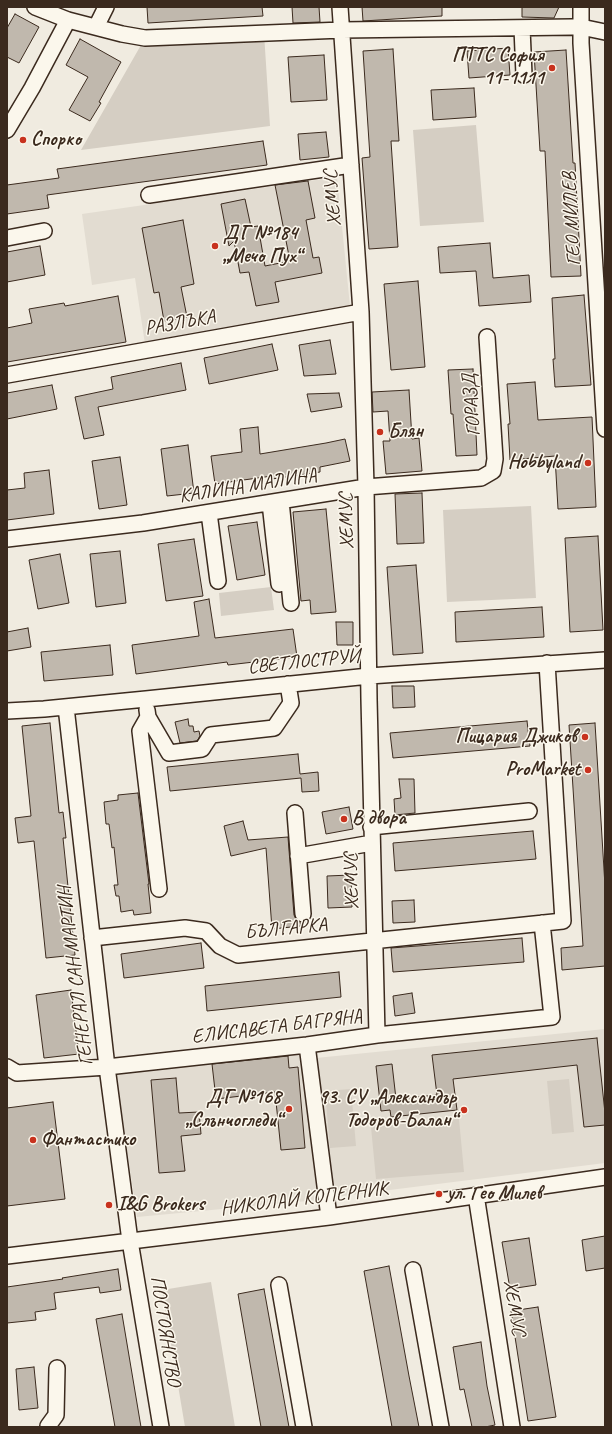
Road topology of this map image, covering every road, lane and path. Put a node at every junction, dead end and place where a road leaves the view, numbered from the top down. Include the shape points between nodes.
1 (35, 7) edge
2 (106, 7) edge
3 (340, 7) edge
4 (581, 7) edge
5 (68, 20) junction
6 (96, 27) junction
7 (581, 27) junction
8 (522, 28) junction
9 (342, 30) junction
10 (605, 32) edge
11 (524, 75) dead end
12 (7, 130) edge
13 (351, 165) junction
14 (149, 195) dead end
15 (44, 231) dead end
16 (7, 238) edge
17 (361, 312) junction
18 (487, 338) dead end
19 (7, 376) edge
20 (604, 398) edge
21 (605, 429) edge
22 (493, 471) joint
23 (366, 487) junction
24 (275, 502) junction
25 (209, 513) junction
26 (7, 539) edge
27 (218, 581) dead end
28 (280, 587) dead end
29 (291, 602) dead end
30 (605, 660) edge
31 (547, 663) junction
32 (368, 676) junction
33 (288, 684) junction
34 (146, 699) junction
35 (66, 707) junction
36 (7, 711) edge
37 (148, 717) junction
38 (529, 811) dead end
39 (295, 814) dead end
40 (371, 827) junction
41 (372, 843) junction
42 (298, 856) junction
43 (158, 889) dead end
44 (303, 914) dead end
45 (542, 923) junction
46 (92, 938) junction
47 (374, 940) junction
48 (377, 1035) junction
49 (307, 1045) junction
50 (106, 1066) junction
51 (7, 1067) edge
52 (605, 1177) edge
53 (476, 1195) junction
54 (329, 1217) junction
55 (130, 1241) junction
56 (7, 1256) edge
57 (413, 1270) dead end
58 (279, 1285) dead end
59 (57, 1368) dead end
60 (46, 1427) edge
61 (161, 1427) edge
62 (304, 1427) edge
63 (441, 1427) edge
64 (512, 1427) edge

1 - 5 street
2 - 6 street
3 - 9 street, ХЕМУС
4 - 7 street, ГЕО МИЛЕВ
5 - 6 street
5 - 12 street
6 - 9 street via 144,38
7 - 8 street
7 - 10 street
7 - 20 street, ГЕО МИЛЕВ
8 - 9 street
8 - 11 street
9 - 13 street, ХЕМУС
13 - 14 street
13 - 17 street, ХЕМУС
15 - 16 street
17 - 19 street, РАЗЛЪКА
17 - 23 street, ХЕМУС
18 - 22 street, ГОРАЗД via 495,459
20 - 21 street, ГЕО МИЛЕВ
22 - 23 street, КАЛИНА МАЛИНА via 481,478
23 - 24 street, КАЛИНА МАЛИНА
23 - 32 street, ХЕМУС
24 - 25 street, КАЛИНА МАЛИНА
24 - 28 street
24 - 29 street
25 - 26 street, КАЛИНА МАЛИНА
25 - 27 street
30 - 31 street, СВЕТЛОСТРУЙ
31 - 32 street, СВЕТЛОСТРУЙ
31 - 45 street, БЪЛГАРКА via 563,921
32 - 33 street, СВЕТЛОСТРУЙ
32 - 40 street, ХЕМУС
33 - 34 street, СВЕТЛОСТРУЙ
33 - 37 street via 291,703 274,728 211,735 202,749 169,753
34 - 35 street, СВЕТЛОСТРУЙ
34 - 37 street
35 - 36 street, СВЕТЛОСТРУЙ
35 - 46 street, ГЕНЕРАЛ САН МАРТИН
37 - 43 street via 140,731
38 - 40 street
39 - 42 street
40 - 41 street, ХЕМУС
41 - 42 street
41 - 47 street, ХЕМУС
42 - 44 street
45 - 47 street, БЪЛГАРКА
45 - 48 street, ЕЛИСАВЕТА БАГРЯНА via 552,1017
46 - 47 street, БЪЛГАРКА via 185,928 206,931 220,946 238,955
46 - 50 street, ГЕНЕРАЛ САН МАРТИН
47 - 48 street, ХЕМУС
48 - 49 street, ЕЛИСАВЕТА БАГРЯНА
49 - 50 street, ЕЛИСАВЕТА БАГРЯНА
49 - 54 street
50 - 51 street, ЕЛИСАВЕТА БАГРЯНА via 17,1073
50 - 55 street, ГЕНЕРАЛ САН МАРТИН
52 - 53 street, НИКОЛАЙ КОПЕРНИК
53 - 54 street, НИКОЛАЙ КОПЕРНИК
53 - 64 street, ХЕМУС
54 - 55 street, НИКОЛАЙ КОПЕРНИК
55 - 56 street, НИКОЛАЙ КОПЕРНИК
55 - 61 street, ПОСТОЯНСТВО
57 - 63 street
58 - 62 street
59 - 60 street via 56,1415

